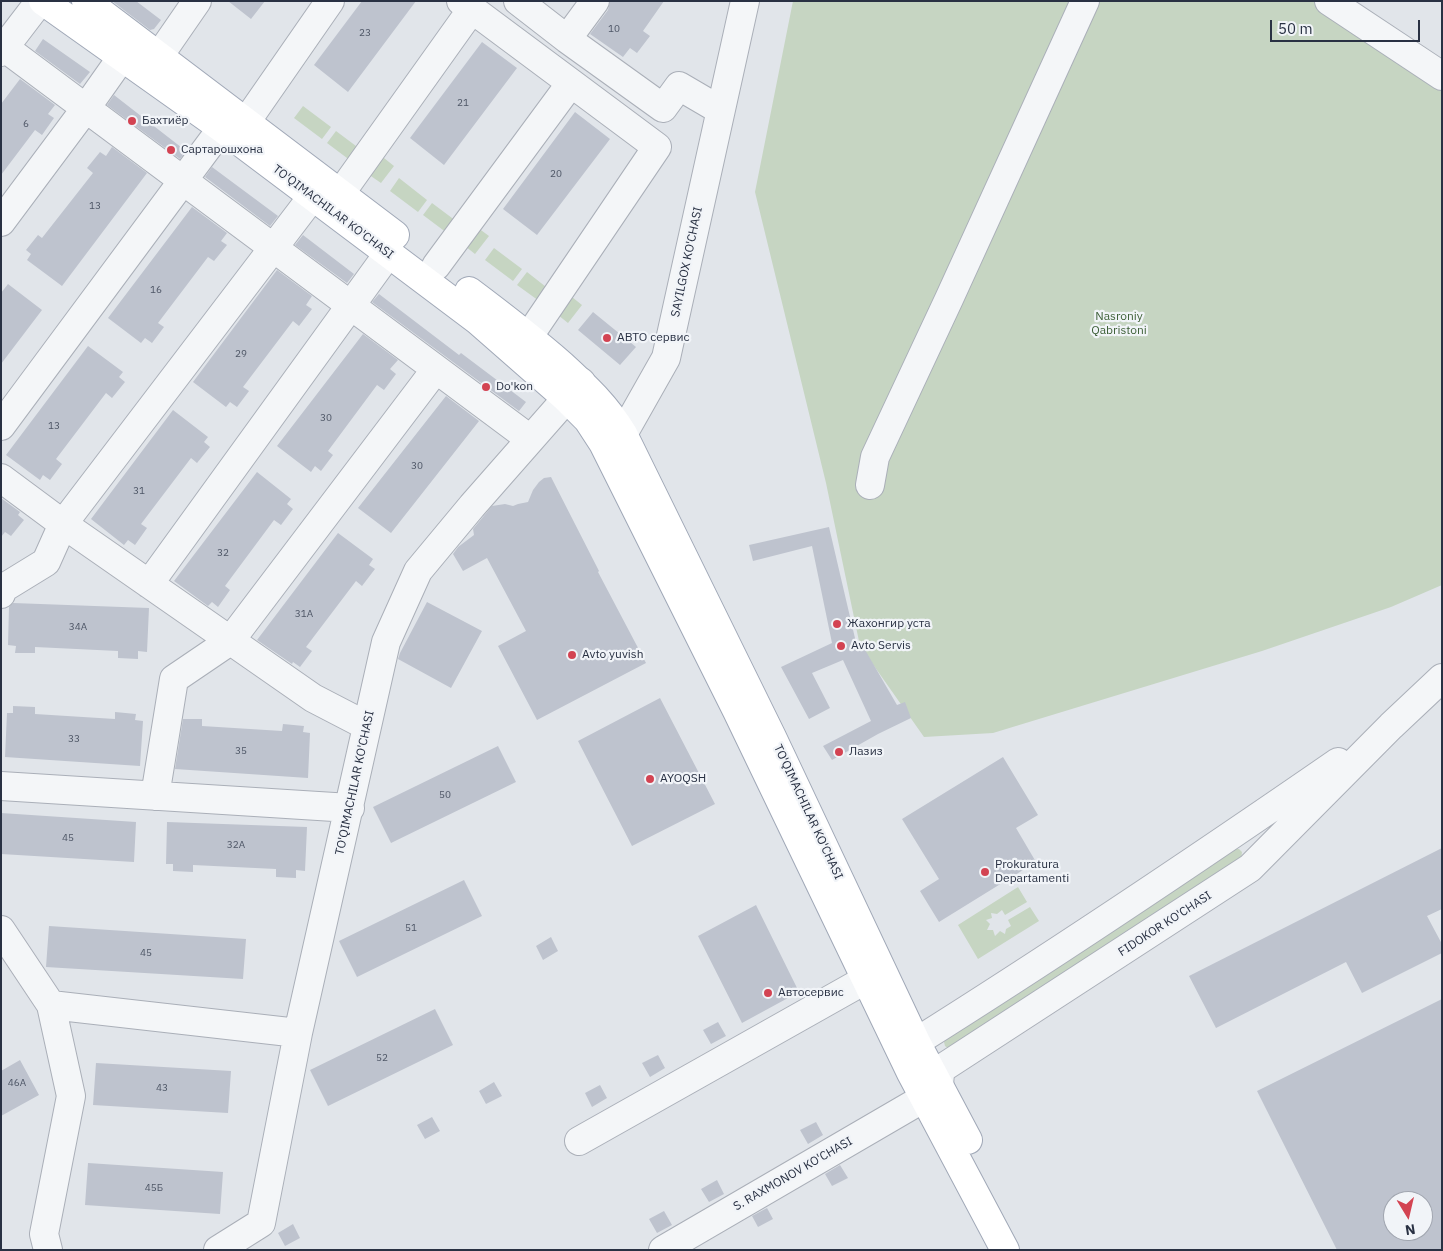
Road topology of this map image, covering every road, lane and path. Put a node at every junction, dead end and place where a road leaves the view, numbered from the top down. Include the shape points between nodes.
1 (41, 1) edge
2 (86, 1) edge
3 (197, 1) edge
4 (330, 1) edge
5 (518, 1) edge
6 (595, 1) edge
7 (745, 1) edge
8 (1085, 1) edge
9 (1329, 1) edge
10 (466, 5) edge
11 (567, 39) junction
12 (2, 48) edge
13 (159, 56) junction
14 (122, 57) junction
15 (1442, 76) edge
16 (571, 83) junction
17 (86, 108) junction
18 (720, 110) junction
19 (234, 125) junction
20 (184, 180) junction
21 (340, 194) junction
22 (312, 197) junction
23 (1, 222) edge
24 (273, 247) junction
25 (388, 254) junction
26 (436, 266) junction
27 (351, 306) junction
28 (529, 336) junction
29 (436, 369) junction
30 (574, 390) junction
31 (1, 426) edge
32 (623, 434) junction
33 (530, 439) junction
34 (1, 478) edge
35 (870, 485) dead end
36 (63, 524) junction
37 (148, 584) junction
38 (1, 594) edge
39 (230, 641) junction
40 (1442, 678) edge
41 (368, 726) junction
42 (1390, 726) junction
43 (1, 786) edge
44 (155, 796) junction
45 (350, 808) junction
46 (1, 930) edge
47 (865, 980) junction
48 (51, 1005) junction
49 (298, 1033) junction
50 (916, 1042) junction
51 (911, 1073) junction
52 (931, 1091) junction
53 (579, 1141) dead end
54 (48, 1250) edge
55 (218, 1250) edge
56 (663, 1250) edge
57 (1005, 1250) edge
58 (1025, 1250) edge

1 - 12 street
1 - 14 main road, TO'QIMACHILAR KO'CHASI
2 - 13 main road, TO'QIMACHILAR KO'CHASI
3 - 13 street
4 - 19 street
5 - 11 street
6 - 11 street
7 - 18 street, SAYILGOX KO'CHASI
8 - 35 street via 875,457
9 - 15 street
10 - 16 street
10 - 21 street
11 - 18 street via 663,108 679,86
12 - 17 street
13 - 19 main road, TO'QIMACHILAR KO'CHASI
14 - 17 street
14 - 19 main road, TO'QIMACHILAR KO'CHASI
16 - 26 street
16 - 28 street via 657,147
17 - 20 street
17 - 23 street
18 - 32 street, SAYILGOX KO'CHASI via 666,358
19 - 20 street
19 - 21 main road, TO'QIMACHILAR KO'CHASI
19 - 22 main road, TO'QIMACHILAR KO'CHASI
20 - 24 street
20 - 31 street
21 - 26 main road, TO'QIMACHILAR KO'CHASI
22 - 24 street
22 - 25 main road, TO'QIMACHILAR KO'CHASI
24 - 27 street
24 - 36 street
25 - 27 street
25 - 30 main road, TO'QIMACHILAR KO'CHASI
26 - 28 main road, TO'QIMACHILAR KO'CHASI
27 - 29 street
27 - 37 street
28 - 30 main road, TO'QIMACHILAR KO'CHASI
29 - 33 street
29 - 39 street
30 - 32 main road, TO'QIMACHILAR KO'CHASI via 606,408
30 - 33 street, TO'QIMACHILAR KO'CHASI
30 - 47 main road, TO'QIMACHILAR KO'CHASI via 588,420 604,443 737,711
32 - 50 main road, TO'QIMACHILAR KO'CHASI via 772,737
33 - 41 street, TO'QIMACHILAR KO'CHASI via 418,571 386,642
34 - 36 street
36 - 37 street
36 - 38 street via 46,562 2,589
37 - 39 street
39 - 41 street via 313,698
39 - 44 street via 174,679
40 - 42 street, FIDOKOR KO'CHASI
41 - 45 street, TO'QIMACHILAR KO'CHASI
42 - 50 street, FIDOKOR KO'CHASI via 1215,847
42 - 52 street, FIDOKOR KO'CHASI via 1250,868 944,1067
43 - 44 street
44 - 45 street
45 - 49 street, TO'QIMACHILAR KO'CHASI
46 - 48 street
47 - 51 main road, TO'QIMACHILAR KO'CHASI
47 - 53 street
48 - 49 street
48 - 54 street via 71,1096 44,1234
49 - 55 street, TO'QIMACHILAR KO'CHASI via 261,1224
50 - 51 street via 910,1052
50 - 52 main road, TO'QIMACHILAR KO'CHASI
51 - 52 main road, TO'QIMACHILAR KO'CHASI
52 - 56 street, S. RAXMONOV KO'CHASI
52 - 57 main road, TO'QIMACHILAR KO'CHASI
52 - 58 main road, TO'QIMACHILAR KO'CHASI

